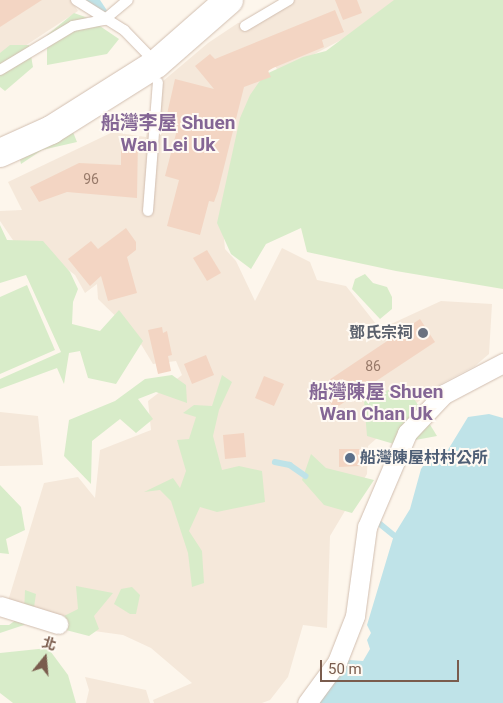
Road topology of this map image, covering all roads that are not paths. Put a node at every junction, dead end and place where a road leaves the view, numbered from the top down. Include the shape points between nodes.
1 (76, 0) edge
2 (128, 0) edge
3 (229, 0) edge
4 (289, 0) edge
5 (104, 20) junction
6 (245, 26) dead end
7 (0, 70) edge
8 (157, 73) junction
9 (0, 153) edge
10 (148, 210) dead end
11 (503, 363) edge
12 (0, 606) edge
13 (58, 624) dead end
14 (307, 703) edge

1 - 5 lane
2 - 5 lane
3 - 8 main road
4 - 6 lane
5 - 7 lane via 73,26
5 - 8 lane via 124,30
8 - 9 main road via 51,130
8 - 10 lane
11 - 14 street via 444,394 407,433 368,526 356,616 337,662
12 - 13 street

